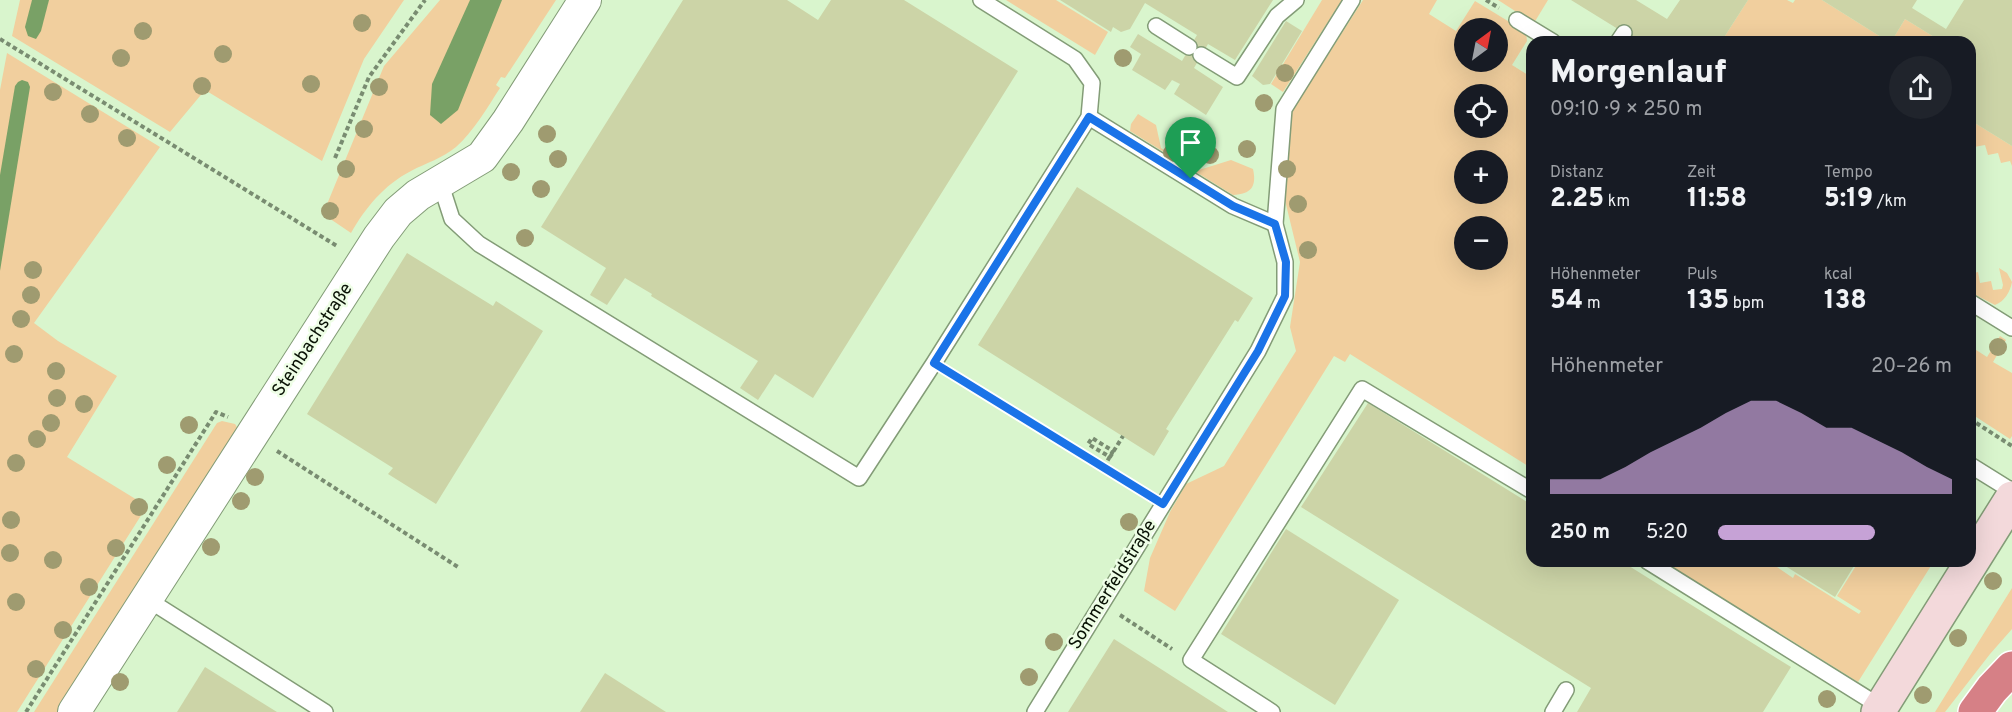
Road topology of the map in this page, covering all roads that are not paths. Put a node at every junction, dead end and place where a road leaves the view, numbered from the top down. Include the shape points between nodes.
1 (585, 0) edge
2 (981, 0) edge
3 (1296, 0) edge
4 (1352, 0) edge
5 (1517, 20) dead end
6 (1155, 26) dead end
7 (1543, 36) edge
8 (1089, 117) junction
9 (440, 182) junction
10 (1275, 224) junction
11 (1976, 305) edge
12 (2011, 325) edge
13 (1976, 469) edge
14 (1526, 487) edge
15 (2012, 491) edge
16 (2012, 498) edge
17 (1976, 556) edge
18 (1656, 567) edge
19 (1969, 567) edge
20 (147, 599) junction
21 (2012, 668) edge
22 (1566, 690) dead end
23 (1250, 706) edge
24 (1880, 709) edge
25 (74, 712) edge
26 (325, 712) edge
27 (1035, 712) edge
28 (1272, 712) edge
29 (1553, 712) edge
30 (1976, 712) edge

1 - 9 street, Steinbachstraße via 482,157
2 - 8 lane via 1075,59 1092,84
3 - 6 lane via 1277,16 1237,77
4 - 10 lane, Sommerfeldstraße via 1284,109
5 - 7 lane
8 - 9 lane via 859,478 479,244 452,219
8 - 10 lane via 1233,206
9 - 20 street, Steinbachstraße via 398,212
10 - 27 lane, Sommerfeldstraße via 1286,262 1285,296 1258,351
11 - 12 lane
13 - 15 lane
14 - 23 lane via 1362,389 1191,660
16 - 17 street
18 - 24 lane
19 - 24 street
20 - 25 street, Steinbachstraße
20 - 26 lane
21 - 30 highway
22 - 29 lane
23 - 28 lane

